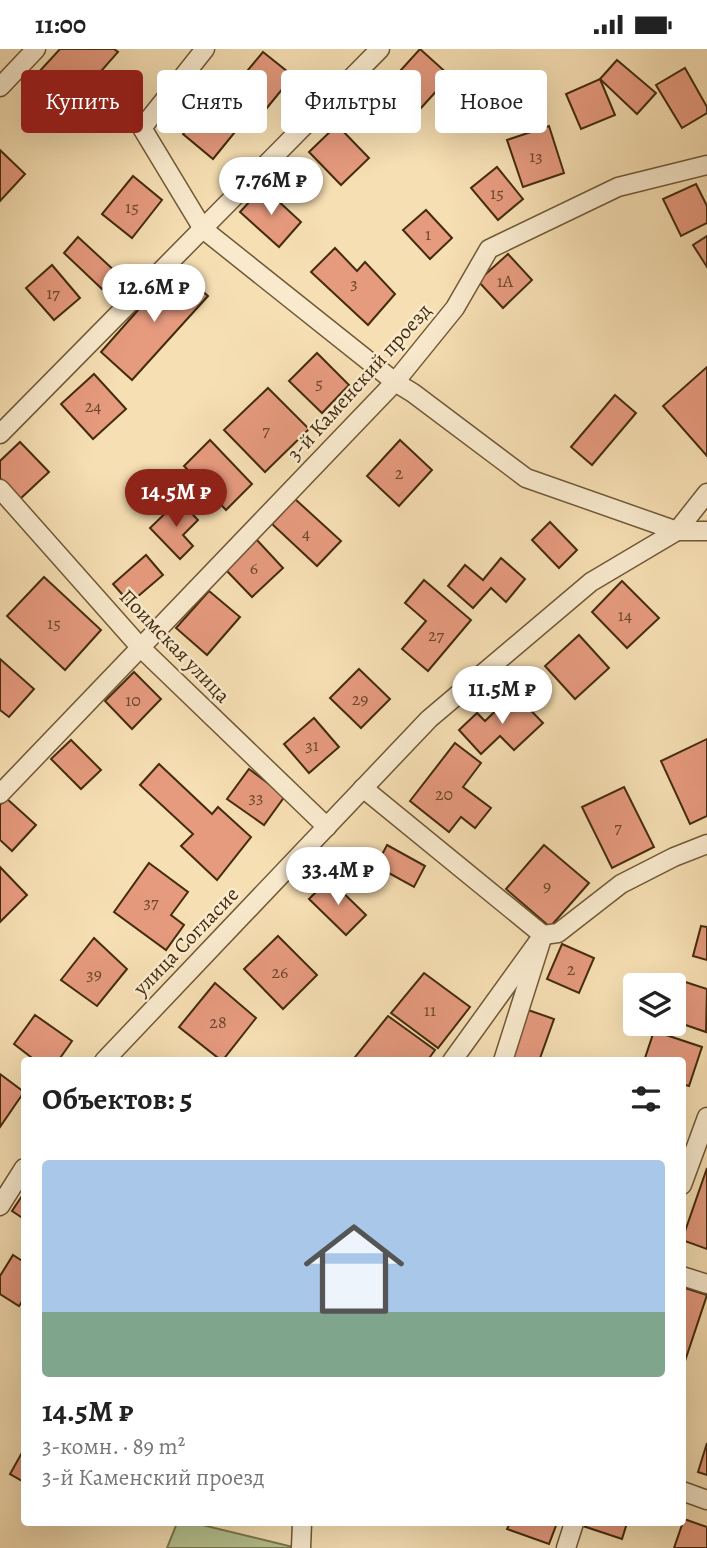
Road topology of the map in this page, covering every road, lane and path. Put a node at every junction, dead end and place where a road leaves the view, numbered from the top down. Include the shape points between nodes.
1 (37, 49) edge
2 (205, 49) edge
3 (380, 49) edge
4 (0, 87) edge
5 (707, 166) edge
6 (203, 229) junction
7 (395, 382) junction
8 (0, 435) edge
9 (0, 489) edge
10 (703, 502) edge
11 (677, 531) junction
12 (707, 531) edge
13 (141, 648) junction
14 (363, 788) junction
15 (0, 794) edge
16 (327, 827) junction
17 (707, 844) edge
18 (543, 935) junction
19 (108, 1057) edge
20 (455, 1057) edge
21 (504, 1057) edge
22 (707, 1117) edge
23 (21, 1173) edge
24 (686, 1174) edge
25 (0, 1206) edge
26 (686, 1277) edge
27 (707, 1284) edge
28 (686, 1492) edge
29 (707, 1500) edge
30 (302, 1526) edge
31 (573, 1526) edge
32 (301, 1548) edge
33 (566, 1548) edge

1 - 4 street
2 - 6 street via 142,128
3 - 6 street
5 - 7 street, 3-й Каменский проезд via 618,187 489,249 455,308
6 - 7 street
6 - 8 street
7 - 11 street via 526,478
7 - 13 street, 3-й Каменский проезд
9 - 13 street, Поимская улица
10 - 11 street, улица Согласие
11 - 12 street
11 - 14 street, улица Согласие via 591,582 429,719
13 - 15 street, 3-й Каменский проезд
13 - 16 street, Поимская улица
14 - 16 street, улица Согласие
14 - 18 street
16 - 19 street, улица Согласие
17 - 18 street via 621,884 558,933
18 - 20 street
18 - 21 street
22 - 24 street
23 - 25 street
26 - 27 street
28 - 29 street
30 - 32 street
31 - 33 street

